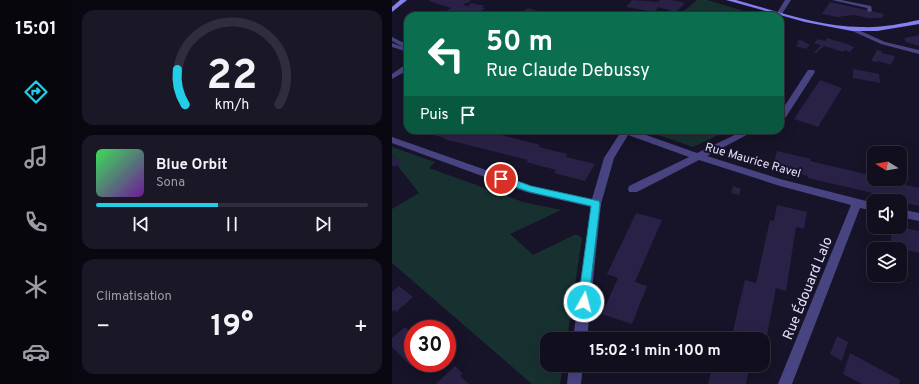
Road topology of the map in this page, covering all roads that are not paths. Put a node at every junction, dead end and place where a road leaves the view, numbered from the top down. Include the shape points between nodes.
1 (404, 0) edge
2 (729, 0) edge
3 (788, 0) edge
4 (834, 0) edge
5 (392, 10) edge
6 (870, 11) dead end
7 (769, 12) edge
8 (781, 12) edge
9 (784, 16) edge
10 (919, 22) edge
11 (852, 29) junction
12 (392, 39) edge
13 (392, 45) edge
14 (404, 46) edge
15 (404, 47) edge
16 (919, 52) edge
17 (404, 70) edge
18 (811, 72) dead end
19 (392, 77) edge
20 (784, 113) edge
21 (625, 134) edge
22 (635, 134) edge
23 (744, 134) edge
24 (392, 140) edge
25 (697, 157) junction
26 (633, 189) dead end
27 (857, 203) junction
28 (596, 204) junction
29 (867, 205) edge
30 (907, 215) edge
31 (919, 218) edge
32 (581, 332) edge
33 (575, 372) edge
34 (574, 384) edge
35 (785, 384) edge

1 - 5 main road
2 - 7 main road
3 - 8 street
4 - 6 lane via 869,7
9 - 11 main road
10 - 11 main road via 877,29
11 - 16 street via 883,43
12 - 14 lane
13 - 15 lane
17 - 19 street
18 - 20 street
21 - 28 street via 609,158
22 - 25 street, Rue Maurice Ravel
23 - 25 street
24 - 28 street via 530,189
25 - 26 street
25 - 27 street, Rue Maurice Ravel
27 - 29 street, Rue Maurice Ravel
27 - 35 street, Rue Édouard Lalo
28 - 32 street
30 - 31 street
33 - 34 street

